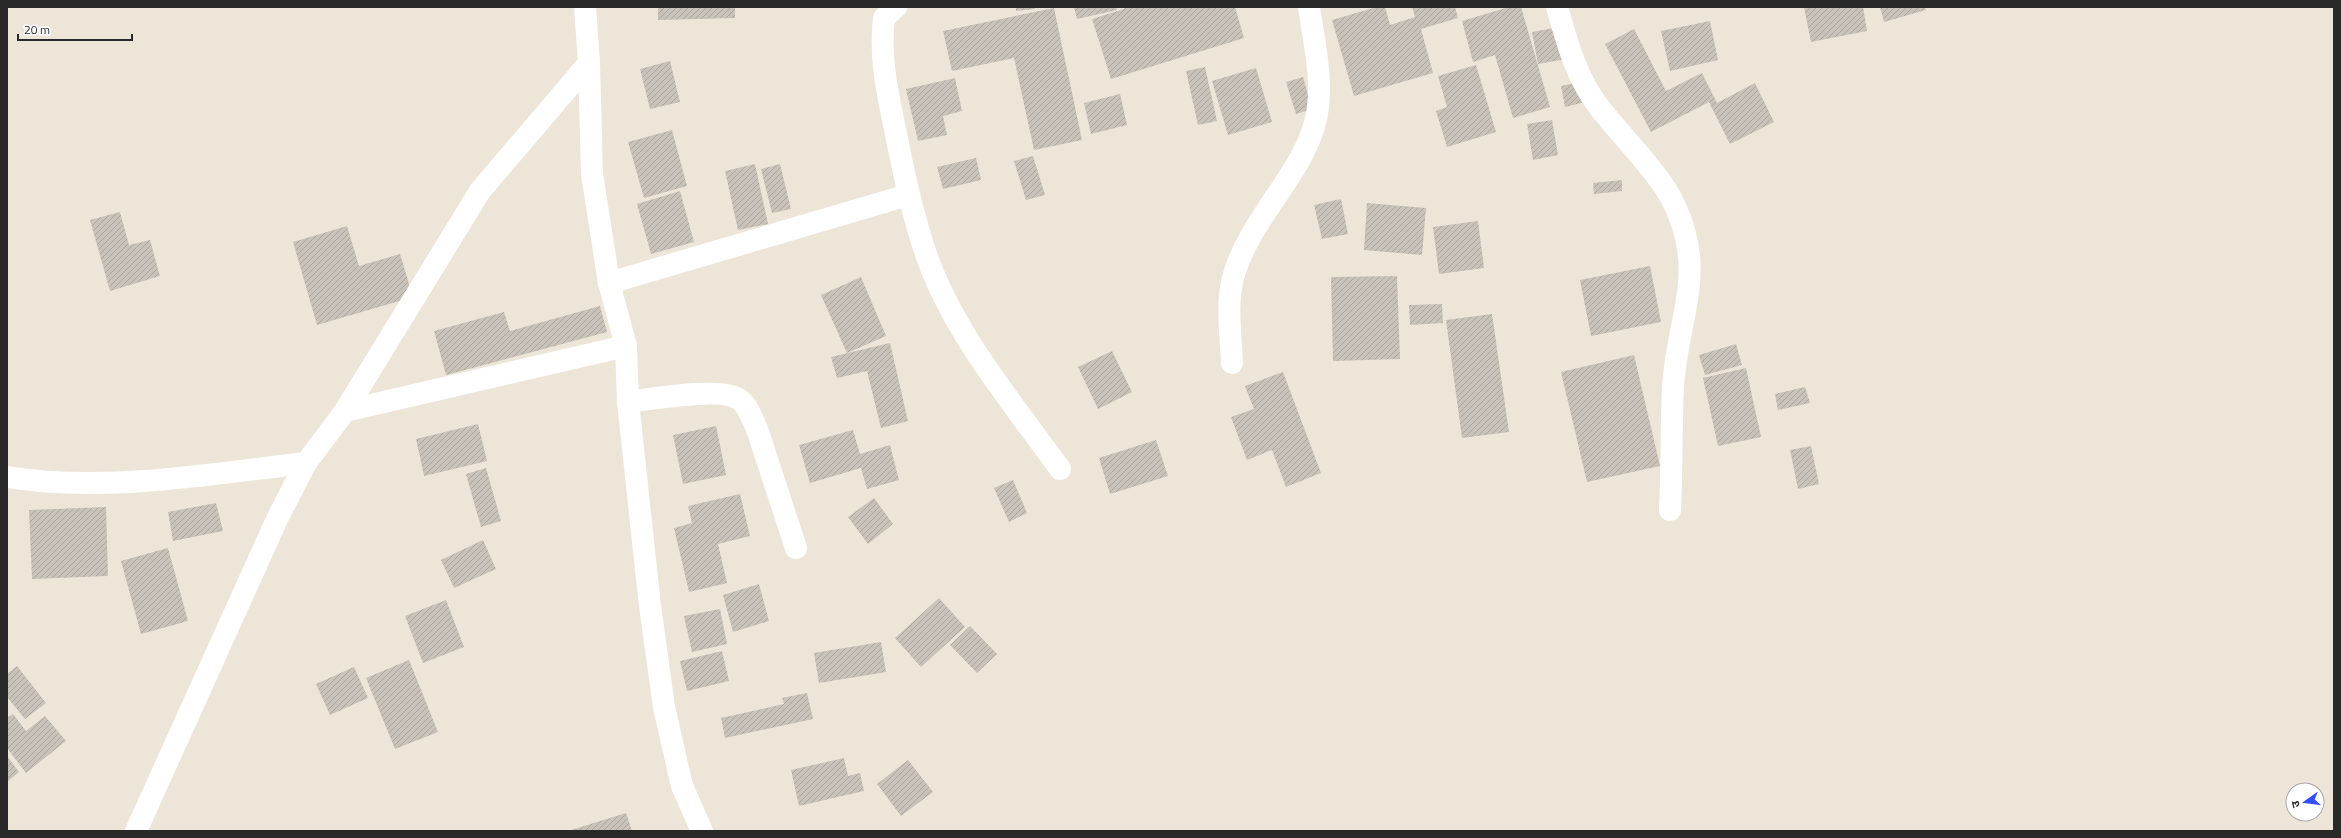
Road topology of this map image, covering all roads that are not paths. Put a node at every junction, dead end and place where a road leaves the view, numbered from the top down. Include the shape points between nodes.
1 (585, 7) edge
2 (896, 7) edge
3 (1309, 7) edge
4 (1557, 7) edge
5 (589, 63) junction
6 (908, 195) junction
7 (609, 282) junction
8 (626, 346) junction
9 (1232, 363) dead end
10 (628, 402) junction
11 (345, 411) junction
12 (306, 463) junction
13 (1060, 469) dead end
14 (7, 478) edge
15 (1670, 510) dead end
16 (796, 548) dead end
17 (136, 831) edge
18 (702, 831) edge

1 - 5 street
2 - 6 street via 884,18 881,41 883,68
3 - 9 street via 1319,74 1316,119 1303,152 1260,220 1233,278 1230,302
4 - 15 street via 1573,61 1584,84 1660,182 1675,206 1686,232 1690,260 1690,289 1676,359 1673,389
5 - 7 street via 592,174
5 - 11 street via 480,191
6 - 7 street
6 - 13 street via 927,258 951,308 980,356
7 - 8 street
8 - 10 street
8 - 11 street
10 - 16 street via 710,394 727,394 740,400 749,411 757,429
10 - 18 street via 650,606 664,707 682,786
11 - 12 street
12 - 14 street via 140,482 35,482
12 - 17 street via 278,517

